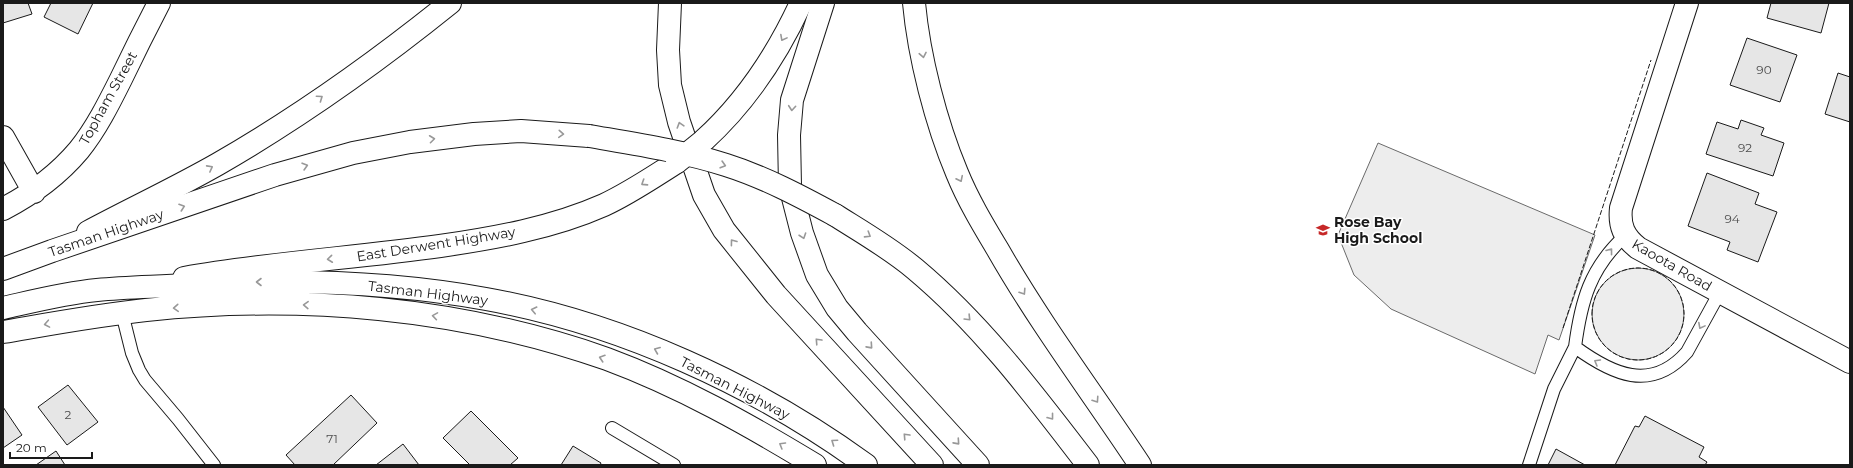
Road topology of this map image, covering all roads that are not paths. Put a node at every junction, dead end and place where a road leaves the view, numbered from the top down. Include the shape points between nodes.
1 (159, 3) edge
2 (450, 3) edge
3 (670, 3) edge
4 (801, 3) edge
5 (823, 3) edge
6 (914, 3) edge
7 (1687, 3) edge
8 (3, 137) edge
9 (34, 192) junction
10 (3, 209) edge
11 (1625, 236) junction
12 (52, 251) junction
13 (3, 269) edge
14 (97, 290) junction
15 (1720, 292) junction
16 (3, 308) edge
17 (122, 313) junction
18 (3, 332) edge
19 (1575, 347) junction
20 (1850, 362) edge
21 (612, 428) dead end
22 (214, 465) edge
23 (674, 465) edge
24 (815, 465) edge
25 (866, 465) edge
26 (932, 465) edge
27 (978, 465) edge
28 (1088, 465) edge
29 (1140, 465) edge
30 (1529, 465) edge

1 - 9 main road, Topham Street via 92,133 59,171
12 -> 2 main road via 259,140 373,61
26 -> 3 main road via 776,295 724,230 704,195 679,122 670,85
4 -> 14 main road, East Derwent Highway, bridge via 759,78 721,125 677,162 639,187 604,205 515,234 396,252 225,271
5 -> 27 main road via 792,100 789,135 790,186 802,233 817,275 838,308
6 -> 29 main road via 926,74 957,174 1012,275
7 - 11 main road, Kaoota Road via 1621,208 1621,226
8 - 9 main road
9 - 10 main road, Topham Street
11 - 15 main road, Kaoota Road via 1638,248
19 -> 11 lane via 1582,302 1589,285 1611,248
12 - 13 main road, Tasman Highway
12 -> 28 main road, Tasman Highway, bridge via 275,175 353,153 410,142 521,131 589,136 677,152 727,165 772,183 834,215 879,242 908,264 950,300 1014,371
14 - 16 main road, Tasman Highway
25 -> 14 main road, Tasman Highway via 792,416 732,384 662,352 611,332 487,299 395,287 305,283 234,282
15 -> 19 lane via 1687,352 1679,361 1660,372 1641,376 1618,373
15 - 20 main road, Kaoota Road
17 -> 18 main road, Tasman Highway
17 - 22 lane via 132,353 145,380
24 -> 17 main road, Tasman Highway via 707,404 609,360 540,338 474,322 392,310 301,304 200,307
19 - 30 lane via 1554,388
21 - 23 lane

